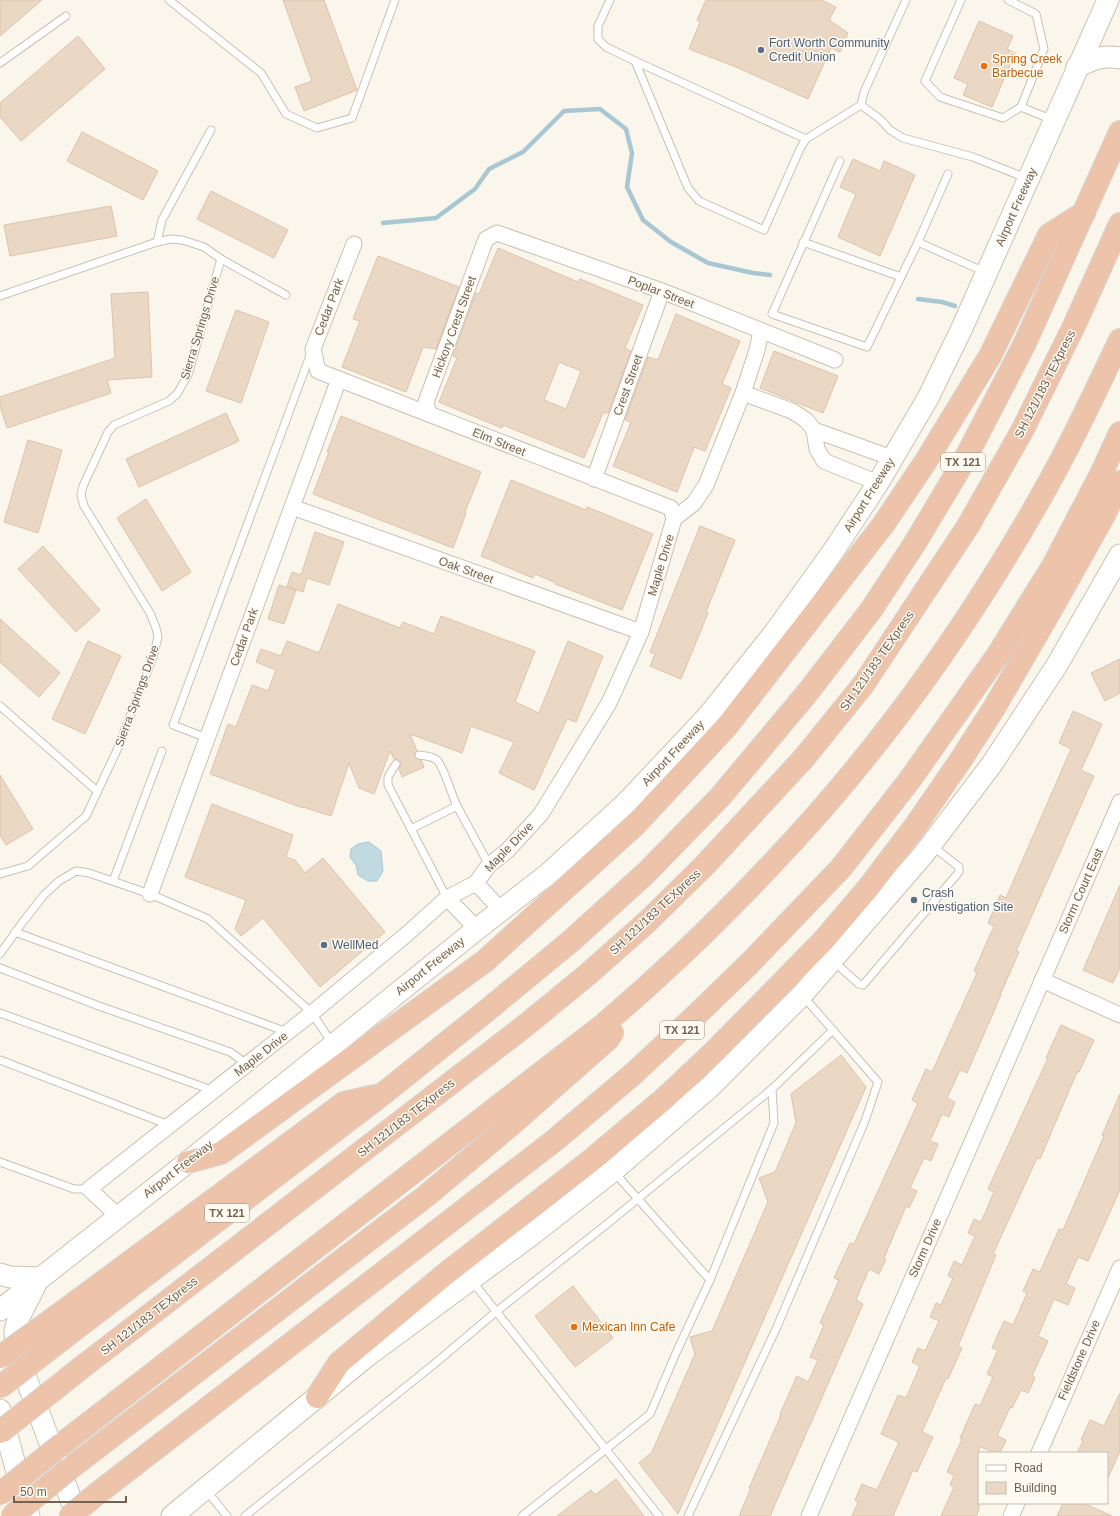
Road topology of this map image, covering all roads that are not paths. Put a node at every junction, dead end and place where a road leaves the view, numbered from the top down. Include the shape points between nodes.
1 (169, 0) edge
2 (395, 0) edge
3 (610, 0) edge
4 (906, 0) edge
5 (961, 0) edge
6 (1008, 0) edge
7 (1108, 0) edge
8 (1113, 0) edge
9 (1120, 4) edge
10 (66, 16) dead end
11 (1120, 58) edge
12 (635, 62) junction
13 (0, 63) edge
14 (1077, 67) junction
15 (861, 104) junction
16 (1021, 107) junction
17 (1055, 121) junction
18 (211, 130) dead end
19 (1120, 132) edge
20 (806, 139) junction
21 (840, 162) dead end
22 (948, 174) dead end
23 (1028, 178) junction
24 (1084, 213) junction
25 (1120, 224) edge
26 (486, 239) joint
27 (157, 242) junction
28 (803, 242) junction
29 (918, 242) junction
30 (354, 244) dead end
31 (221, 259) junction
32 (987, 273) junction
33 (901, 277) junction
34 (662, 291) junction
35 (286, 295) dead end
36 (0, 296) edge
37 (761, 331) junction
38 (1120, 340) edge
39 (313, 349) junction
40 (835, 360) dead end
41 (318, 371) joint
42 (339, 380) junction
43 (743, 393) junction
44 (429, 414) junction
45 (814, 430) junction
46 (1120, 433) edge
47 (892, 458) junction
48 (594, 479) junction
49 (1120, 482) edge
50 (878, 483) junction
51 (292, 507) junction
52 (674, 519) junction
53 (1120, 555) edge
54 (641, 632) junction
55 (0, 706) edge
56 (207, 738) junction
57 (162, 751) dead end
58 (419, 755) dead end
59 (396, 764) dead end
60 (97, 791) junction
61 (1120, 802) edge
62 (456, 806) junction
63 (411, 829) junction
64 (931, 845) junction
65 (489, 865) junction
66 (0, 874) edge
67 (113, 881) junction
68 (476, 883) junction
69 (150, 894) junction
70 (447, 898) junction
71 (501, 910) junction
72 (477, 929) junction
73 (15, 932) junction
74 (0, 954) edge
75 (832, 960) junction
76 (0, 968) edge
77 (655, 979) junction
78 (1042, 980) junction
79 (802, 995) junction
80 (0, 1013) edge
81 (312, 1013) junction
82 (1120, 1014) edge
83 (833, 1030) junction
84 (288, 1032) junction
85 (334, 1045) junction
86 (0, 1060) edge
87 (248, 1064) junction
88 (772, 1090) junction
89 (214, 1091) junction
90 (384, 1093) junction
91 (169, 1125) junction
92 (0, 1162) edge
93 (188, 1162) junction
94 (613, 1171) junction
95 (89, 1189) junction
96 (638, 1198) junction
97 (118, 1216) junction
98 (1120, 1268) edge
99 (0, 1274) edge
100 (39, 1278) junction
101 (470, 1279) junction
102 (710, 1280) junction
103 (0, 1310) edge
104 (497, 1310) junction
105 (0, 1357) edge
106 (0, 1387) edge
107 (316, 1397) junction
108 (0, 1410) edge
109 (0, 1432) edge
110 (606, 1449) junction
111 (1039, 1452) edge
112 (206, 1489) junction
113 (98, 1493) junction
114 (0, 1494) edge
115 (1017, 1504) edge
116 (12, 1516) edge
117 (29, 1516) edge
118 (70, 1516) edge
119 (77, 1516) edge
120 (172, 1516) edge
121 (227, 1516) edge
122 (244, 1516) edge
123 (522, 1516) edge
124 (659, 1516) edge
125 (688, 1516) edge
126 (809, 1516) edge
127 (1011, 1516) edge

1 - 2 lane via 261,73 286,114 317,128 352,118
3 - 12 lane via 598,26 598,39 606,47
4 - 15 lane via 864,92
5 - 16 lane via 925,80 940,97 1003,118
6 - 16 lane via 1036,14 1044,49
7 - 14 main road, Airport Freeway
8 - 9 main road
10 - 13 lane
11 - 14 main road via 1108,56 1093,59
12 - 20 lane
12 - 20 lane via 688,188 699,201 764,230
14 - 17 main road, Airport Freeway
15 - 20 lane
15 - 23 lane via 903,138 973,157
16 - 17 lane
17 - 23 main road, Airport Freeway
18 - 27 lane via 162,220
19 - 24 highway, TX 121
21 - 28 lane
22 - 29 lane
23 - 32 main road, Airport Freeway
24 - 90 highway, TX 121 via 1024,345 964,461 871,610 808,692 721,796 646,873 571,941
24 - 93 highway via 1049,234 990,356 926,461 882,525 726,726 636,824 485,961 221,1153
25 - 109 highway, SH 121/183 TEXpress, bridge via 1068,340 1022,431 968,526 863,685 804,758 705,865 648,921 587,975 495,1049
26 - 34 street, Poplar Street via 497,233
26 - 44 street, Hickory Crest Street via 426,402
27 - 31 lane via 182,240 204,247
27 - 36 lane
28 - 33 lane
28 - 33 lane via 772,314 867,347
29 - 32 lane
29 - 33 lane
30 - 39 street, Cedar Park
31 - 35 lane
31 - 60 lane, Sierra Springs Drive via 188,375 177,394 169,401 114,425 108,432 83,486 81,495 84,506 150,613 158,637 153,657 117,750
32 - 47 main road, Airport Freeway via 928,398
34 - 37 street, Poplar Street
34 - 48 street, Crest Street
37 - 40 street, Poplar Street
37 - 43 street, Maple Drive via 758,350
38 - 77 highway via 1089,406 1016,541 971,613 924,680 818,813 770,866
39 - 41 street, Cedar Park
39 - 56 lane via 172,725
41 - 42 street, Elm Street
42 - 44 street, Elm Street
42 - 51 street, Cedar Park
43 - 45 street via 792,411 806,420
43 - 52 street, Maple Drive via 706,485 694,503
44 - 48 street, Elm Street
45 - 47 street
45 - 50 street via 817,449 824,461
46 - 113 highway, TX 121 via 1053,566 993,663 910,781 841,868 750,963 632,1075 555,1140
47 - 50 main road, Airport Freeway
48 - 52 street, Elm Street via 671,508
49 - 107 highway via 1052,608 962,758 911,832 823,941 720,1046 664,1098 589,1162 443,1276 338,1363
50 - 71 main road, Airport Freeway via 779,626 708,716 626,803 548,874
51 - 54 street, Oak Street
51 - 56 street, Cedar Park
52 - 54 street, Maple Drive
53 - 64 main road via 1061,658 992,764
54 - 65 street, Maple Drive via 609,703 541,814
55 - 60 lane
56 - 69 street, Cedar Park
57 - 67 lane
58 - 62 lane via 436,760 442,768
59 - 63 lane via 388,777 388,785
60 - 66 lane, Sierra Springs Drive via 86,816 77,825 28,866
61 - 78 street, Storm Court East
62 - 63 lane
62 - 65 lane
63 - 70 lane
64 - 75 main road
64 - 75 lane via 959,867 959,872 878,967 863,984 859,984
65 - 68 street, Maple Drive
67 - 69 lane
67 - 73 lane via 76,871 59,881 44,895
68 - 70 street, Maple Drive
68 - 71 street
69 - 81 lane via 208,919
70 - 72 street
70 - 81 street, Maple Drive
71 - 72 main road, Airport Freeway
72 - 85 main road, Airport Freeway
73 - 74 lane
73 - 84 lane
75 - 79 main road
76 - 87 lane via 230,1052
77 - 114 highway, bridge via 596,1031
77 - 116 highway, bridge via 608,1039 426,1196
78 - 82 street
78 - 126 street, Storm Drive
79 - 83 lane
79 - 94 main road via 710,1087
80 - 89 lane
81 - 84 street, Maple Drive
81 - 85 lane
83 - 88 lane
83 - 125 lane via 878,1082 865,1121 776,1329
84 - 87 street, Maple Drive
85 - 93 main road, Airport Freeway
86 - 91 lane
87 - 89 street, Maple Drive
88 - 96 lane
88 - 102 lane via 774,1123
89 - 91 street, Maple Drive
90 - 105 highway, bridge via 344,1103
90 - 106 highway, TX 121, bridge
91 - 95 street, Maple Drive
92 - 95 lane via 74,1189
93 - 97 main road, Airport Freeway
94 - 96 lane
94 - 101 main road
95 - 97 street
96 - 102 lane
96 - 104 lane
97 - 100 main road, Airport Freeway
98 - 111 street, Fieldstone Drive
99 - 100 main road
100 - 103 main road, Airport Freeway
100 - 119 main road via 18,1319 15,1331 16,1351
101 - 104 lane
101 - 107 main road
102 - 110 lane via 650,1414
104 - 110 lane
104 - 122 lane via 433,1365
107 - 112 main road
108 - 117 main road
110 - 123 lane
110 - 124 lane
112 - 120 main road
112 - 121 lane
113 - 118 highway, TX 121, bridge
113 - 119 highway, bridge
115 - 127 street

